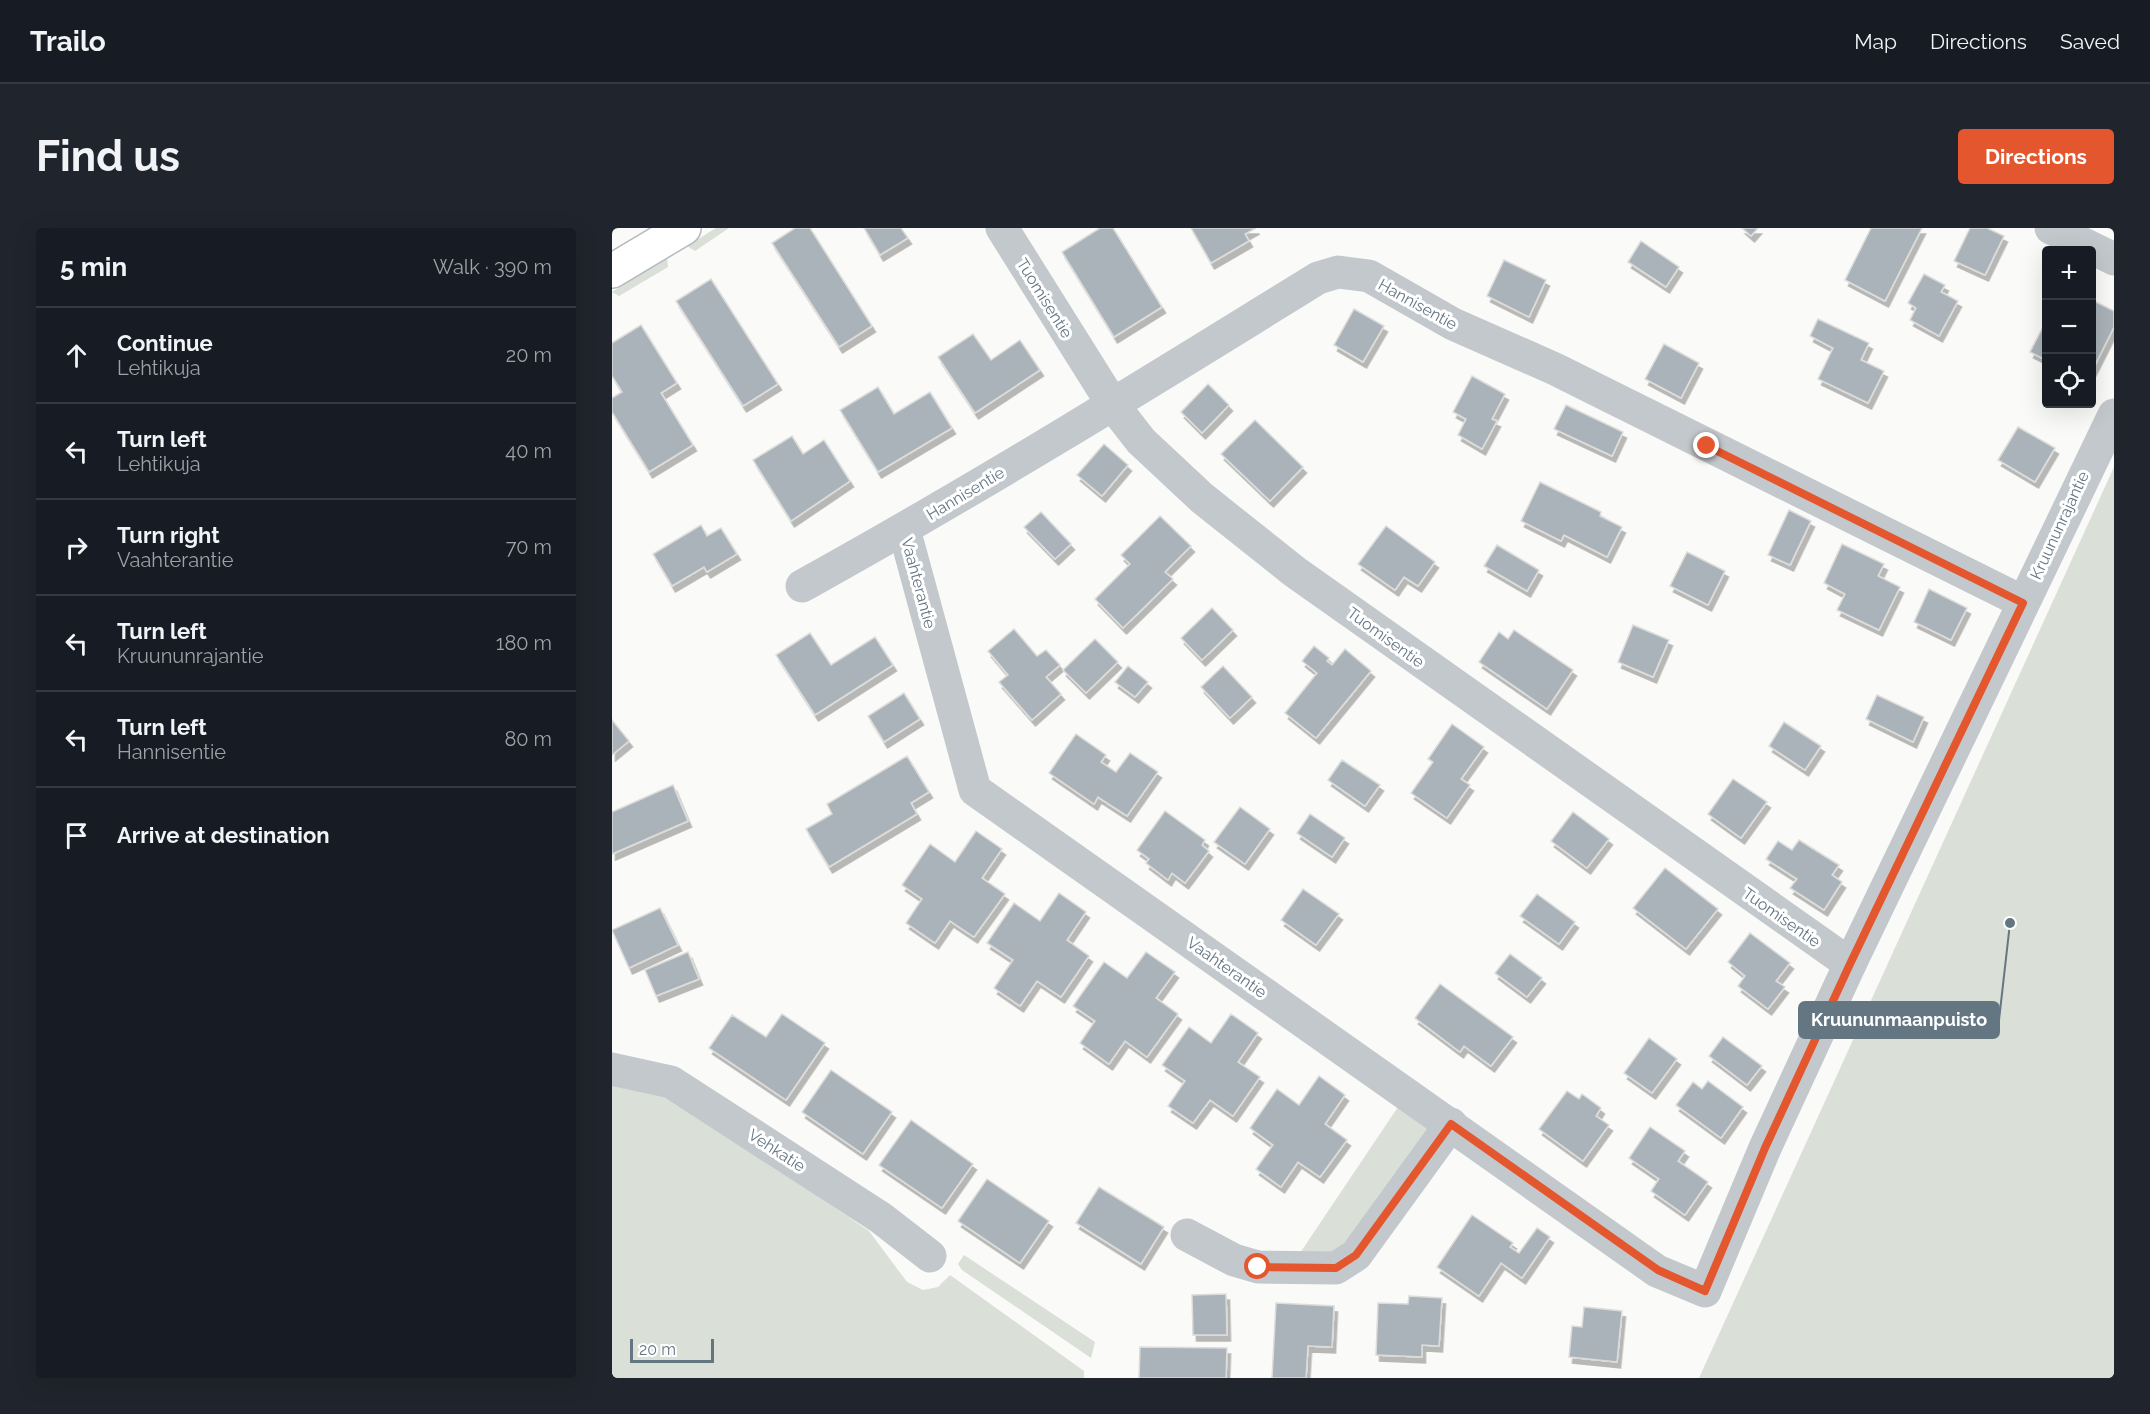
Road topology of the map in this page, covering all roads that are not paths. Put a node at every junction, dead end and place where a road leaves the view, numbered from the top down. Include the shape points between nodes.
1 (684, 228) edge
2 (1002, 228) edge
3 (2051, 228) edge
4 (2114, 259) edge
5 (612, 271) edge
6 (1113, 405) junction
7 (2114, 415) edge
8 (904, 529) junction
9 (801, 586) dead end
10 (2023, 603) junction
11 (1850, 964) junction
12 (612, 1069) edge
13 (1451, 1124) junction
14 (1187, 1235) dead end
15 (930, 1256) dead end
16 (1705, 1291) joint

1 - 5 street
2 - 6 street, Tuomisentie
3 - 4 street
6 - 8 street, Hannisentie
6 - 10 street, Hannisentie via 1318,278 1338,272 1369,276 1453,324 1555,369
6 - 11 street, Tuomisentie via 1141,441 1202,498 1294,572
7 - 10 street, Kruununrajantie
8 - 9 street, Hannisentie
8 - 13 street, Vaahterantie via 975,790
10 - 11 street, Kruununrajantie
11 - 16 street, Kruununrajantie via 1765,1148
12 - 15 street, Vehkatie via 671,1082 880,1218
13 - 14 street via 1356,1255 1336,1268 1258,1267 1234,1260
13 - 16 street, Vaahterantie via 1658,1270

